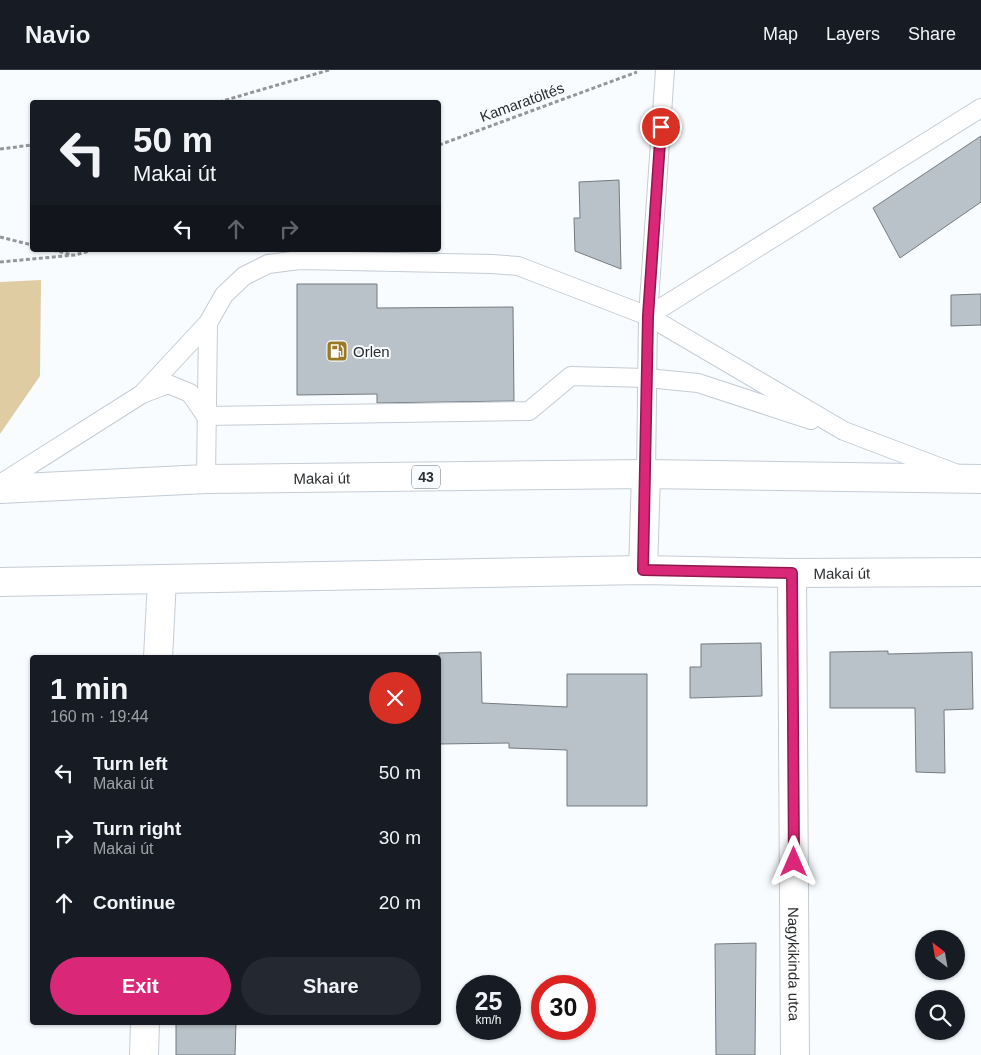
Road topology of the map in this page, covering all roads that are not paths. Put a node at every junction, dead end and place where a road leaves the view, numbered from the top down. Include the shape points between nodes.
1 (665, 70) edge
2 (981, 108) edge
3 (648, 316) junction
4 (208, 323) junction
5 (647, 378) junction
6 (142, 394) junction
7 (206, 416) junction
8 (844, 431) junction
9 (646, 474) junction
10 (206, 479) junction
11 (976, 479) edge
12 (0, 484) edge
13 (0, 489) edge
14 (643, 570) junction
15 (981, 572) edge
16 (792, 573) junction
17 (162, 579) junction
18 (0, 582) edge
19 (158, 655) edge
20 (145, 1025) edge
21 (144, 1055) edge
22 (796, 1055) edge

1 - 3 lane
2 - 3 lane
3 - 4 lane via 518,266 300,260 268,264 244,276 224,295
3 - 5 lane
3 - 8 lane
4 - 6 lane
4 - 7 lane
5 - 7 lane via 570,376 529,411
5 - 8 lane via 698,383
5 - 9 lane
6 - 7 lane via 168,384 190,393
6 - 12 lane
7 - 10 lane
8 - 11 lane
9 - 10 street, Makai út / 43
9 - 11 street, Makai út / 43
9 - 14 street
10 - 13 street, Makai út / 43
14 - 16 street, Makai út
14 - 17 street, Makai út
15 - 16 street, Makai út
16 - 22 street, Nagykikinda utca
17 - 18 street, Makai út
17 - 19 street
20 - 21 street

